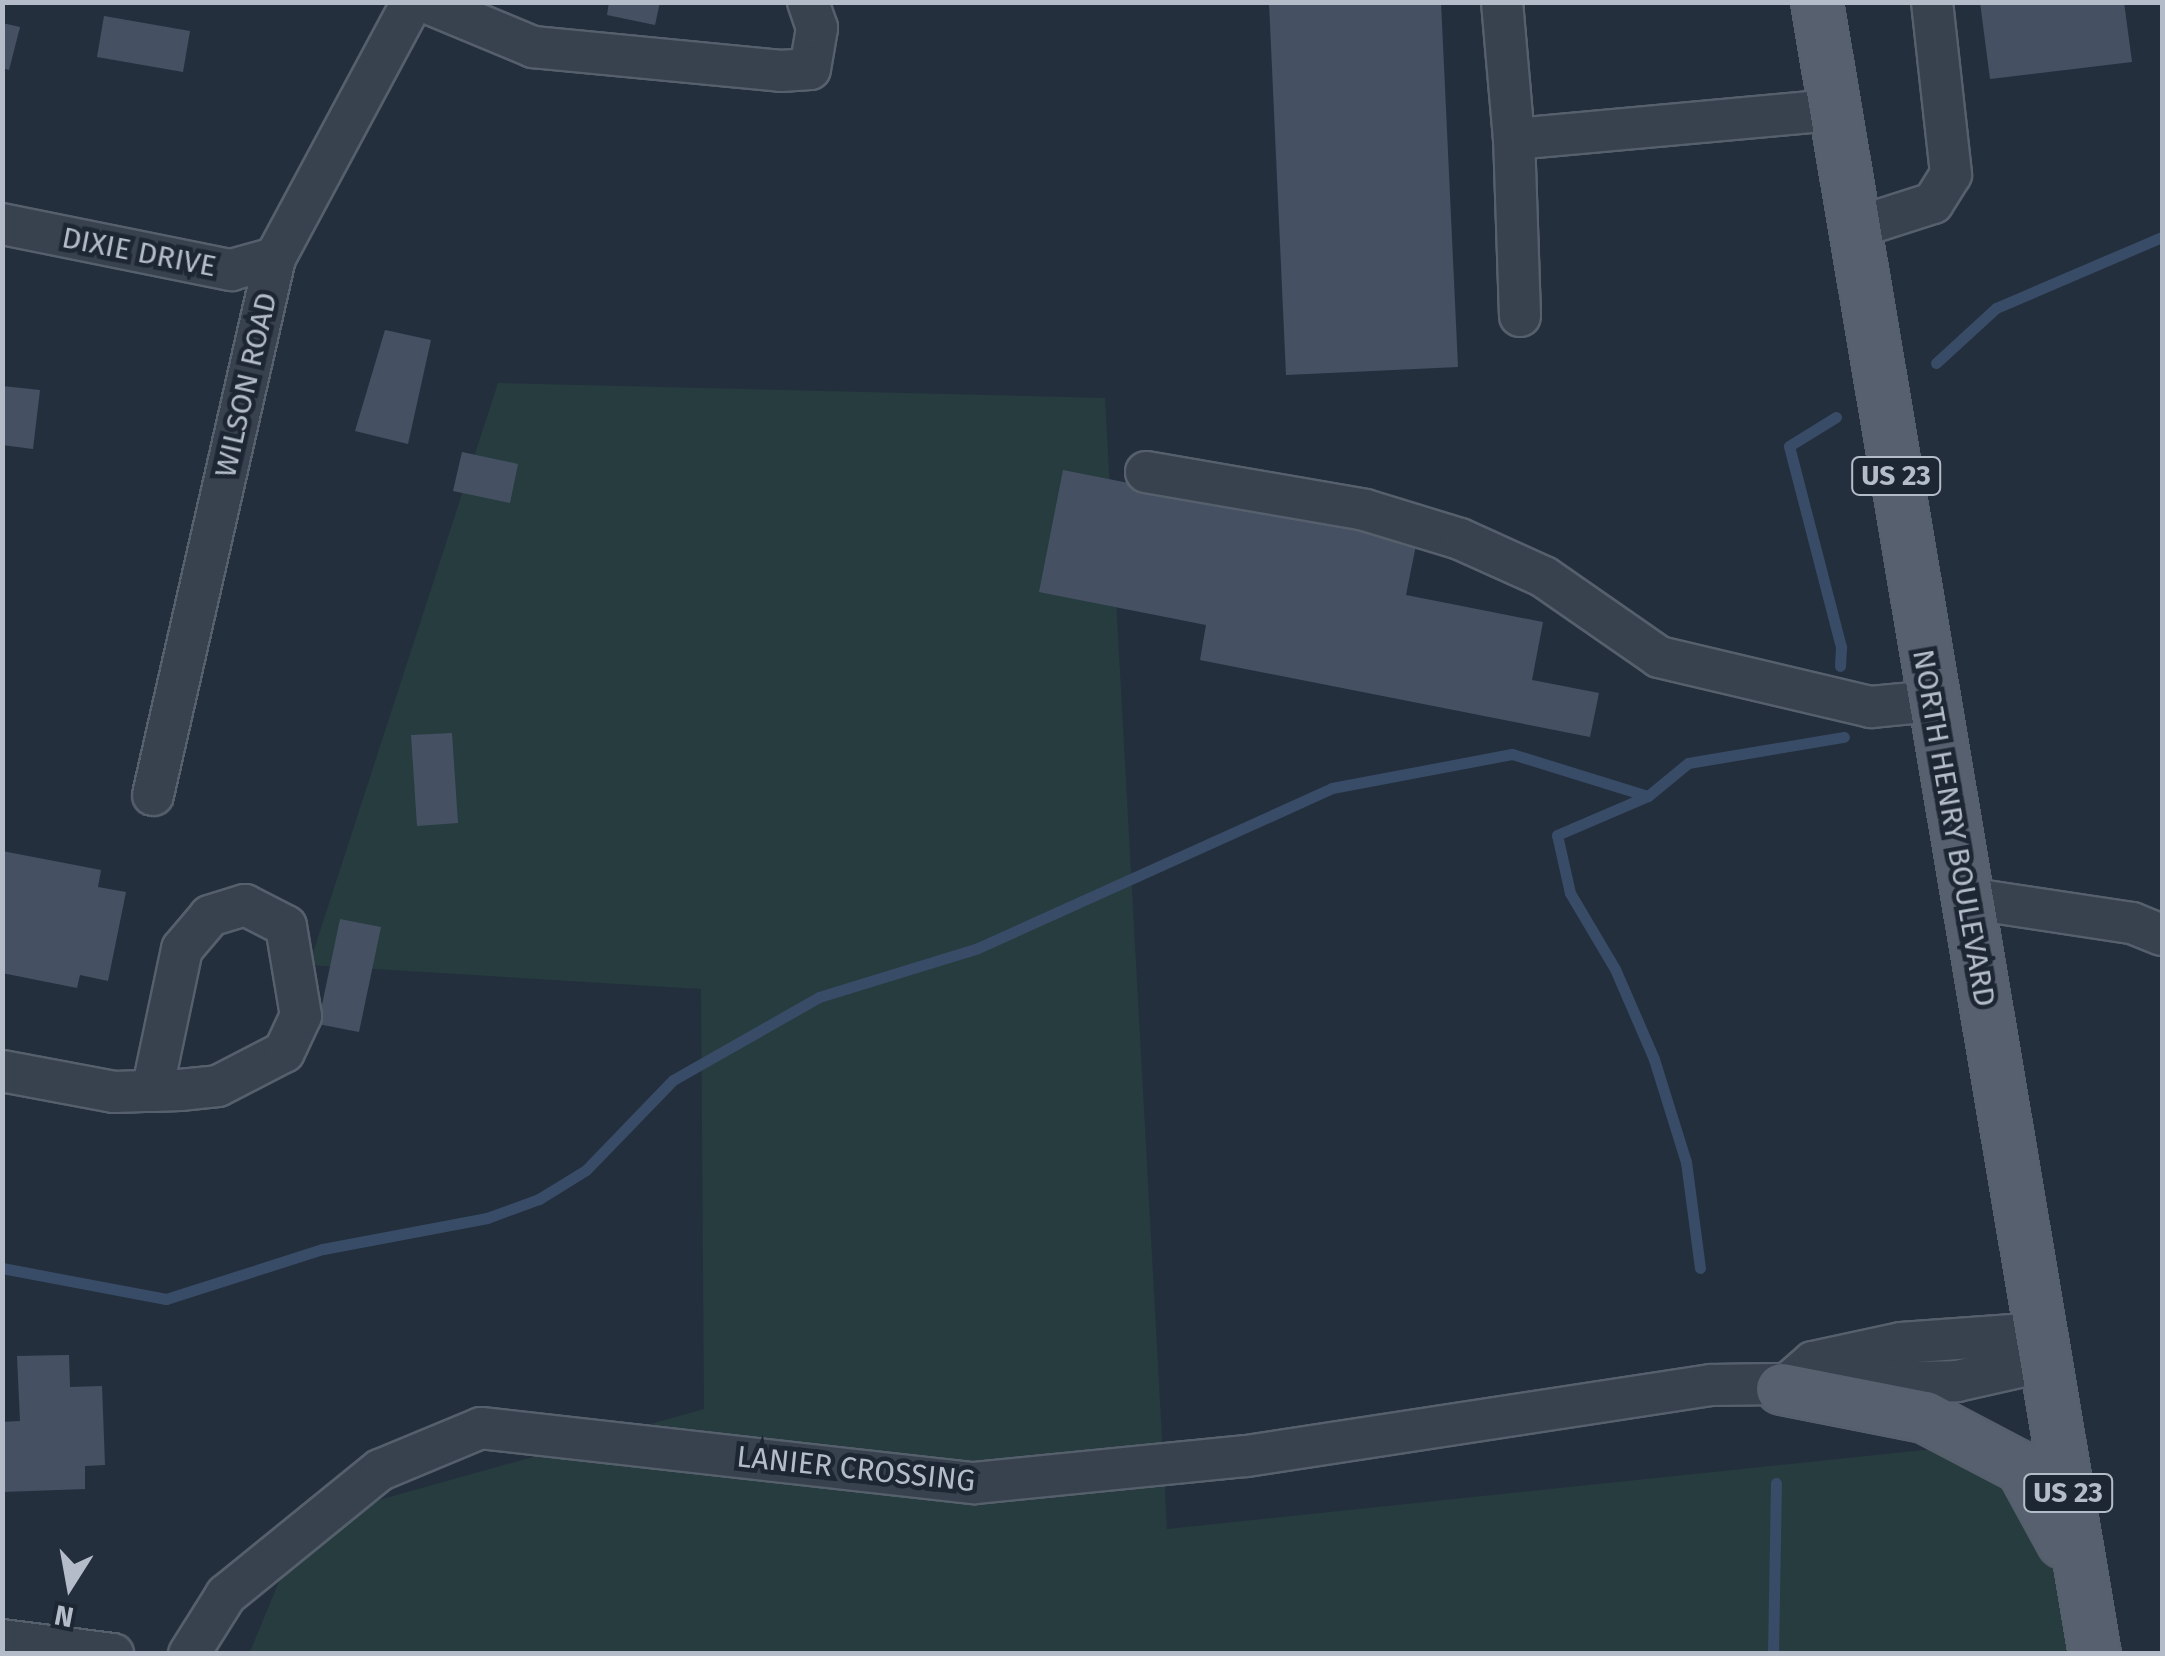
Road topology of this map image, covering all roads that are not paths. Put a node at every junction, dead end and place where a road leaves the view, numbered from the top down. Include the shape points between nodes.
1 (412, 2) edge
2 (425, 2) edge
3 (808, 2) edge
4 (1502, 2) edge
5 (1817, 2) edge
6 (1932, 2) edge
7 (1835, 110) junction
8 (1514, 139) junction
9 (2, 224) edge
10 (1855, 228) junction
11 (274, 258) junction
12 (1520, 316) dead end
13 (1146, 472) dead end
14 (1932, 702) junction
15 (153, 795) dead end
16 (1966, 898) junction
17 (2162, 935) edge
18 (2, 1071) edge
19 (152, 1091) junction
20 (2044, 1347) junction
21 (1782, 1389) junction
22 (2082, 1578) junction
23 (2, 1640) edge
24 (114, 1654) edge
25 (189, 1654) edge
26 (2095, 1654) edge

1 - 11 street, WILSON ROAD
2 - 3 street via 533,48 782,71 810,68 817,28
4 - 8 street
5 - 7 main road, NORTH HENRY BOULEVARD / US 23
6 - 10 street via 1951,174 1933,203
7 - 8 street
7 - 10 main road, NORTH HENRY BOULEVARD / US 23
8 - 12 street
9 - 11 street, DIXIE DRIVE via 231,270
10 - 14 main road, NORTH HENRY BOULEVARD / US 23
11 - 15 street, WILSON ROAD
13 - 14 street via 1365,510 1460,539 1544,576 1659,657 1871,707
14 - 16 main road, NORTH HENRY BOULEVARD / US 23
16 - 17 street via 2132,923
16 - 20 main road, NORTH HENRY BOULEVARD / US 23
18 - 19 street via 114,1092
19 - 19 street via 218,1086 284,1052 301,1016 286,926 245,905 210,916 182,948
20 - 21 street, LANIER CROSSING via 1957,1382
20 - 22 main road, NORTH HENRY BOULEVARD / US 23
21 - 22 main road via 1925,1417 2022,1468
21 - 25 street, LANIER CROSSING via 1712,1385 1247,1456 975,1484 482,1428 380,1470 226,1595
22 - 26 main road, NORTH HENRY BOULEVARD / US 23
23 - 24 street

